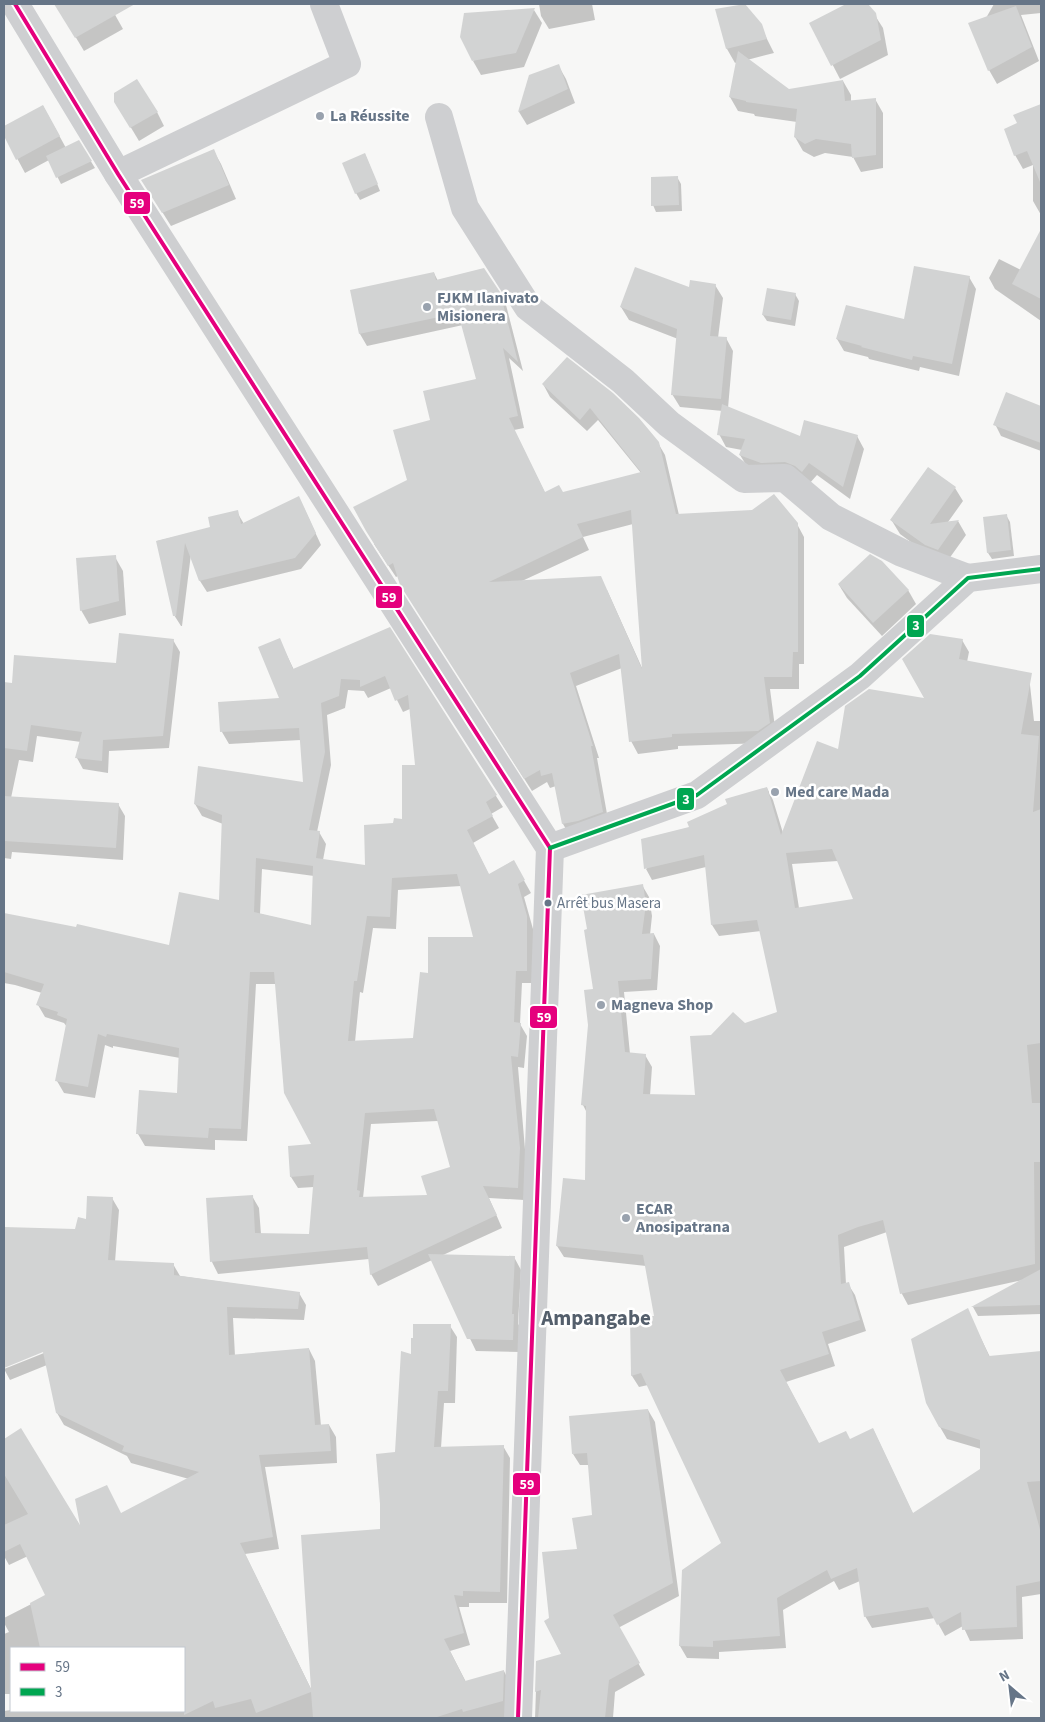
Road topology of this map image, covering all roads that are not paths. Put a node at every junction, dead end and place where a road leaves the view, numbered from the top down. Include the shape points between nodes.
1 (15, 4) edge
2 (324, 4) edge
3 (439, 117) dead end
4 (118, 174) junction
5 (1041, 569) edge
6 (968, 578) junction
7 (550, 848) junction
8 (518, 1718) edge

1 - 4 street
2 - 4 street via 347,64
3 - 6 street via 464,208 528,307 623,381 669,424 744,480 784,478 831,517 902,553
4 - 7 street
5 - 6 street
6 - 7 street via 860,676 697,795
7 - 8 street

